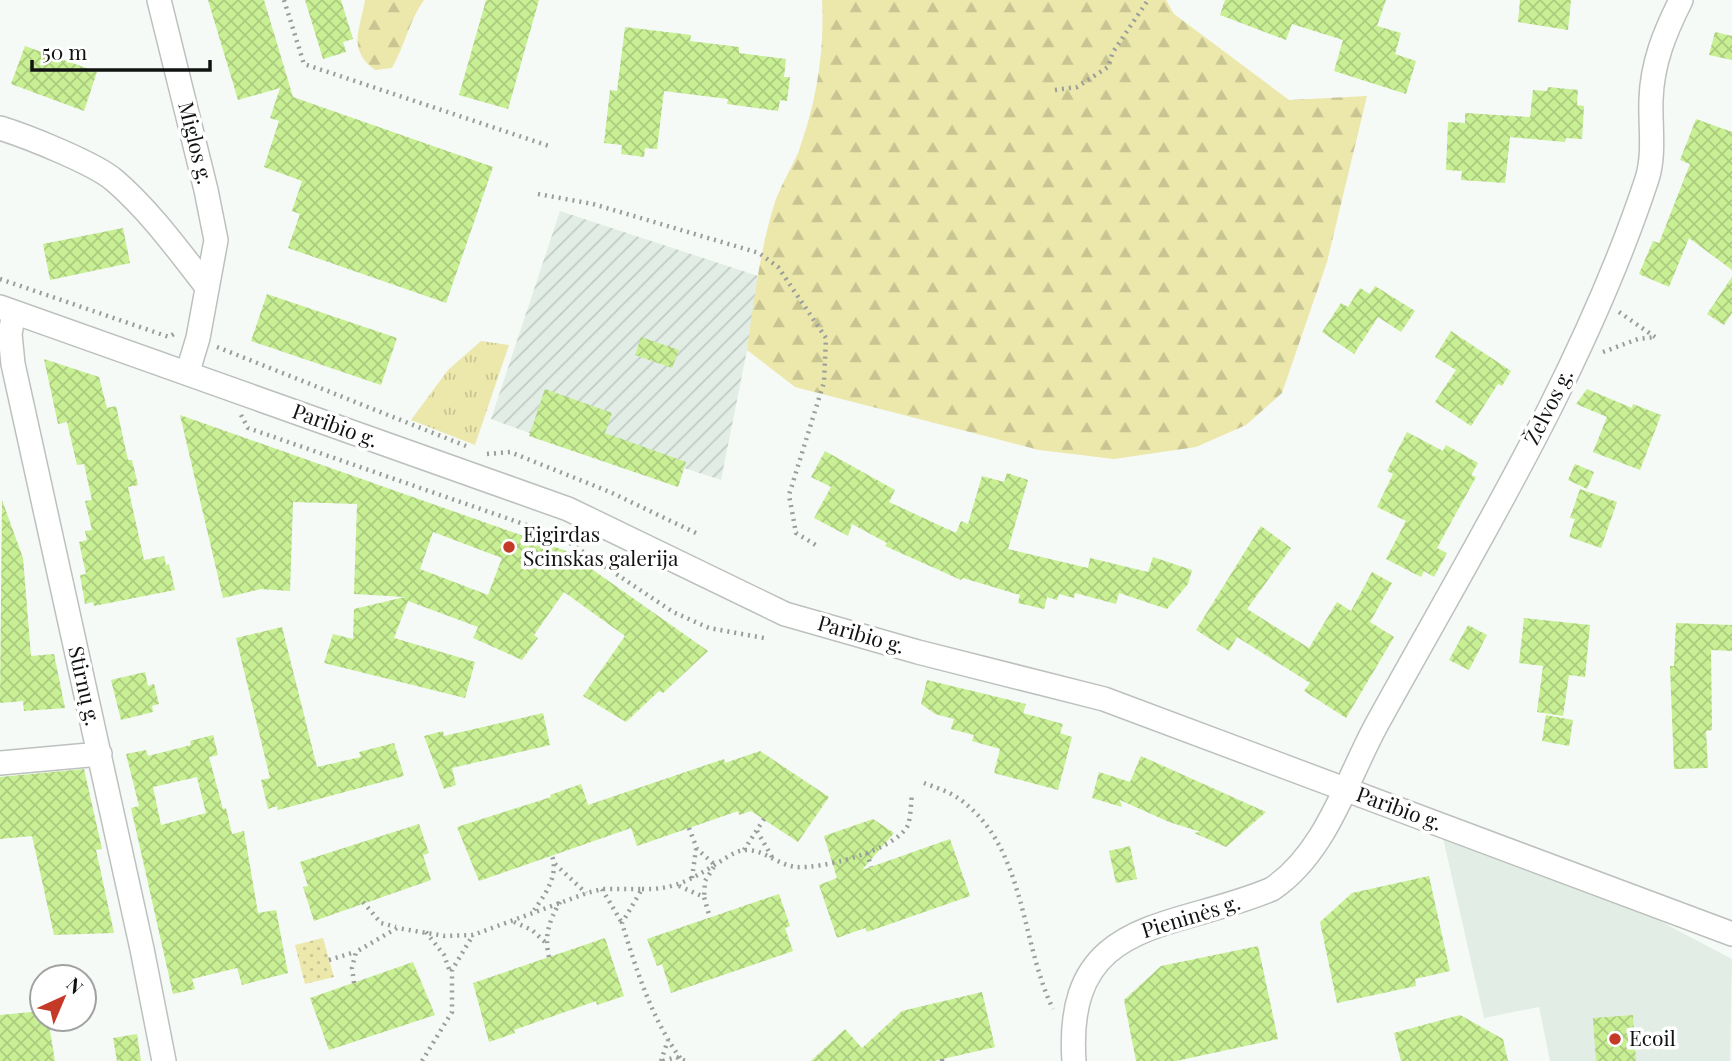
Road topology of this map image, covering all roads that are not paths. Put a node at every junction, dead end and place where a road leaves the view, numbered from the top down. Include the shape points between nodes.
1 (159, 0) edge
2 (1681, 0) edge
3 (0, 128) edge
4 (207, 287) junction
5 (7, 310) edge
6 (7, 365) edge
7 (188, 371) junction
8 (100, 754) junction
9 (0, 763) edge
10 (1344, 789) junction
11 (1732, 934) edge
12 (164, 1061) edge
13 (1074, 1061) edge

1 - 4 street, Miglos g. via 216,240
2 - 10 street, Želvos g. via 1654,68 1649,175 1601,300
3 - 4 street via 112,178 160,226
4 - 7 street, Miglos g.
5 - 6 street, Stirnų g.
5 - 7 street, Paribio g.
6 - 8 street, Stirnų g.
7 - 10 street, Paribio g. via 568,509 785,614 1104,698
8 - 9 street
8 - 12 street, Stirnų g.
10 - 11 street, Paribio g.
10 - 13 street, Pieninės g. via 1309,853 1288,878 1251,898 1129,936 1107,953 1083,986 1076,1006

